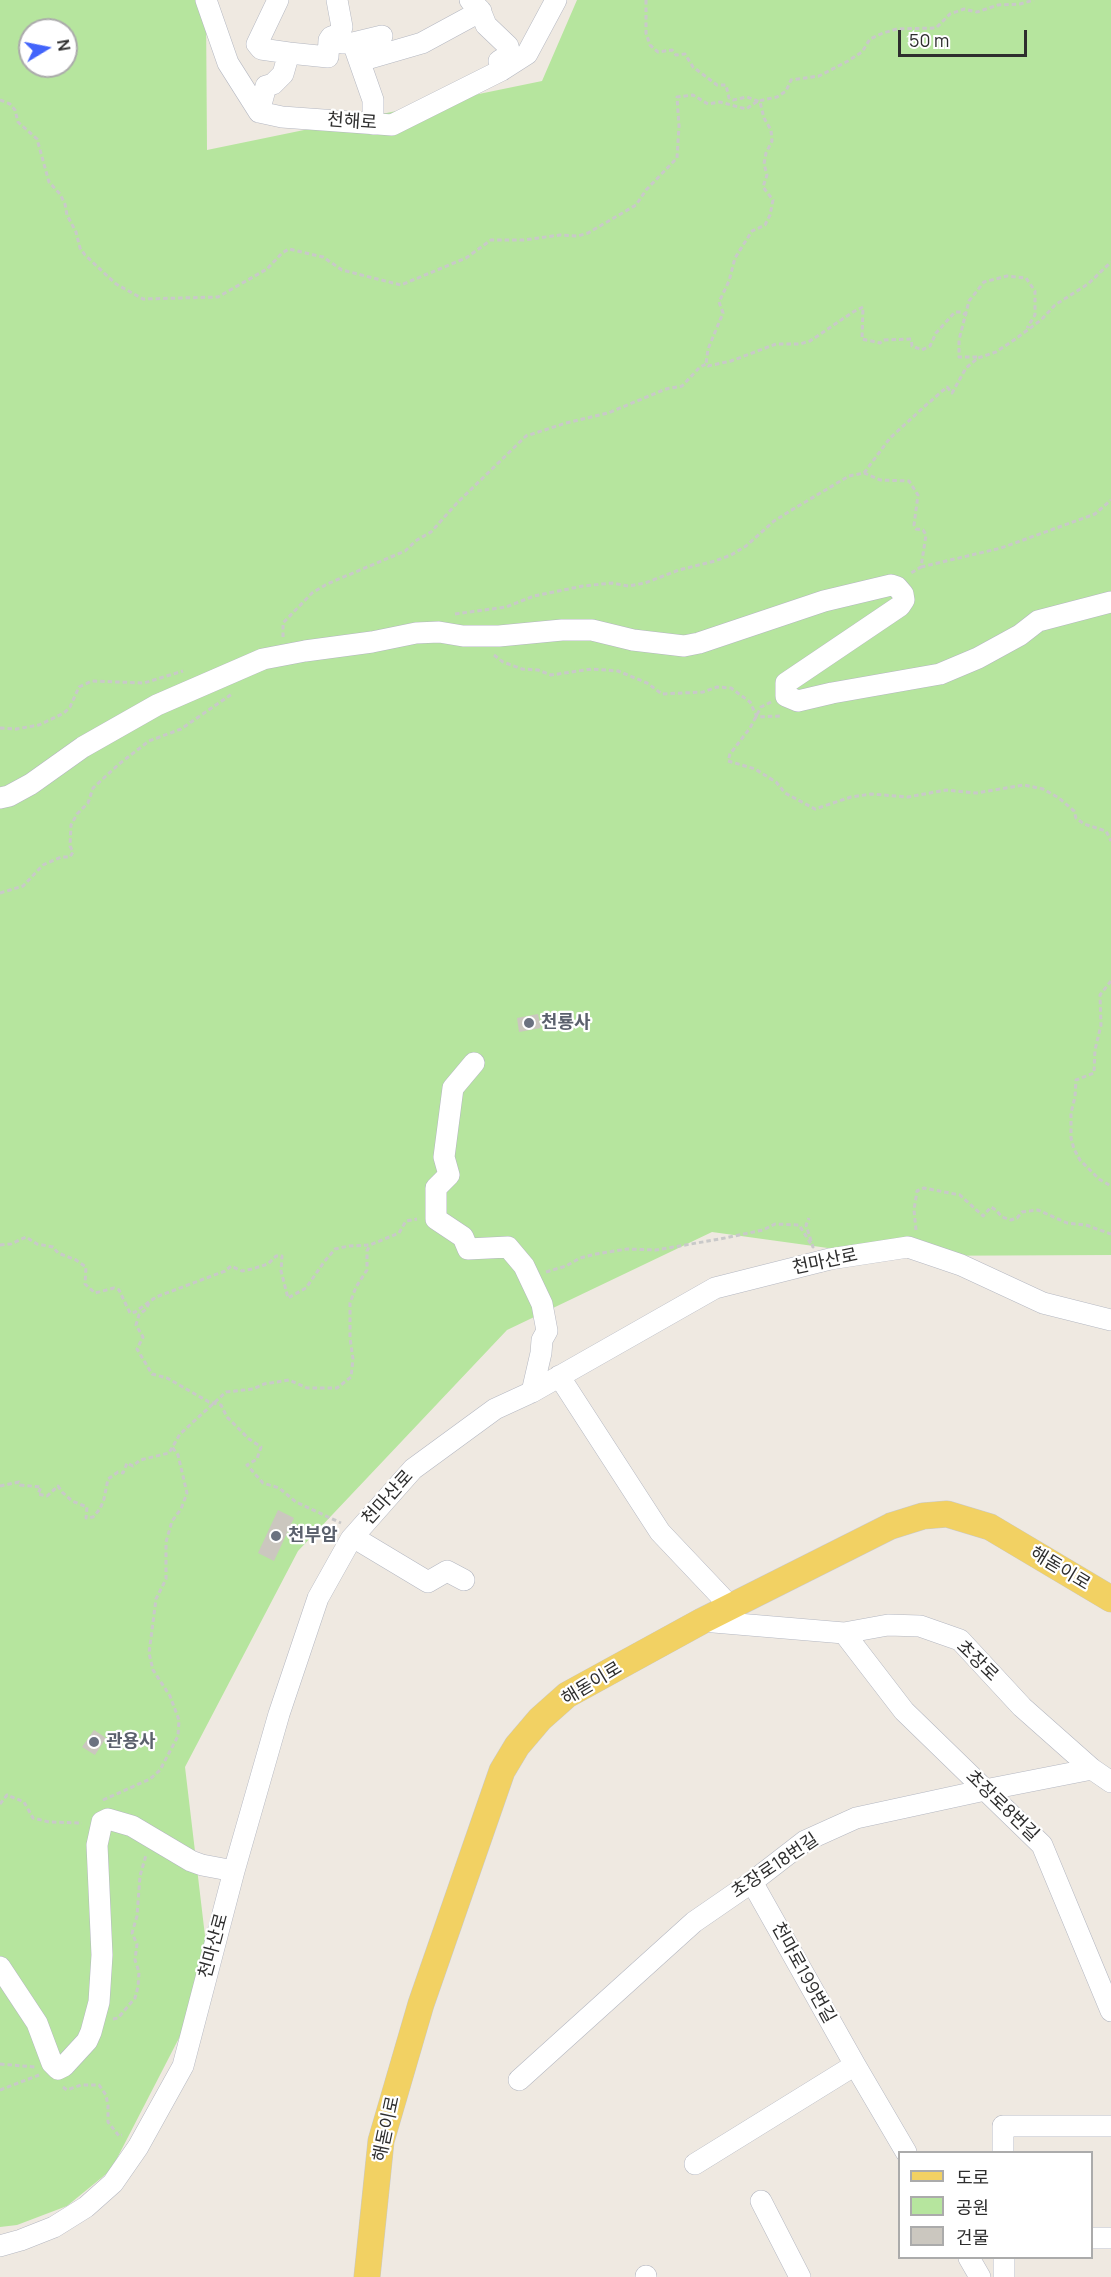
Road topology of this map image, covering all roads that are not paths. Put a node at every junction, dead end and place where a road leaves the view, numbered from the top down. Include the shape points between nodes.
1 (206, 0) edge
2 (278, 0) edge
3 (337, 0) edge
4 (556, 0) edge
5 (476, 6) edge
6 (382, 36) dead end
7 (351, 46) junction
8 (289, 52) junction
9 (502, 70) junction
10 (259, 112) junction
11 (373, 124) junction
12 (1111, 602) edge
13 (0, 798) edge
14 (474, 1063) dead end
15 (1111, 1320) edge
16 (559, 1376) junction
17 (532, 1392) junction
18 (356, 1533) junction
19 (464, 1581) dead end
20 (1111, 1599) edge
21 (731, 1607) junction
22 (702, 1621) junction
23 (844, 1633) junction
24 (1092, 1769) junction
25 (1111, 1782) edge
26 (985, 1790) junction
27 (234, 1871) junction
28 (752, 1882) junction
29 (0, 1967) edge
30 (1111, 2011) edge
31 (855, 2065) junction
32 (519, 2080) dead end
33 (1111, 2126) edge
34 (905, 2151) edge
35 (1003, 2151) edge
36 (695, 2164) dead end
37 (761, 2200) dead end
38 (1093, 2238) edge
39 (1111, 2238) edge
40 (0, 2246) edge
41 (970, 2259) edge
42 (1004, 2259) edge
43 (367, 2277) edge
44 (800, 2277) edge
45 (980, 2277) edge
46 (1004, 2277) edge

1 - 10 street via 228,63
2 - 8 street via 257,45 261,49
3 - 7 street via 342,27
4 - 9 street, 천해로 via 527,54
5 - 7 street via 422,43
5 - 9 street via 486,24 508,46 510,54 498,61
6 - 7 street
7 - 8 street via 332,37 328,57
7 - 11 street via 373,100
8 - 10 street via 283,74 266,86
9 - 11 street, 천해로 via 392,124
10 - 11 street, 천해로
12 - 13 street via 1038,621 978,658 940,674 798,701 786,696 786,683 900,606 904,600 897,587 891,585 824,601 684,646 592,630 499,636 426,632 263,659 157,705 83,747 31,784
14 - 17 street via 453,1088 444,1157 449,1174 436,1188 436,1219 463,1237 468,1249 508,1247 524,1266 542,1304 547,1331
15 - 16 street, 천마산로 via 1043,1303 961,1265 908,1246 830,1258 716,1288
16 - 17 street, 천마산로
16 - 21 street via 660,1532
17 - 18 street, 천마산로 via 495,1409 413,1469
18 - 19 street via 428,1582 447,1570
18 - 27 street, 천마산로 via 318,1598 279,1714
20 - 21 main road, 해돋이로 via 990,1527 947,1515 923,1516 891,1526
21 - 22 main road, 해돋이로
22 - 23 street, 초장로
22 - 43 main road, 해돋이로 via 567,1695 540,1719 502,1771 421,2004 381,2141
23 - 24 street, 초장로 via 888,1625 920,1626 960,1640 1022,1707
23 - 26 street, 초장로8번길 via 904,1711
24 - 25 street, 초장로
24 - 26 street, 초장로18번길
26 - 28 street, 초장로18번길 via 856,1818 805,1841
26 - 30 street, 초장로8번길 via 1042,1845
27 - 29 street via 202,1865 132,1826 102,1822 97,1845 102,1954 99,2002 94,2024 81,2050 58,2069 37,2023
27 - 40 street, 천마산로 via 183,2066 138,2147 113,2183 86,2207 54,2227
28 - 31 street, 천마로199번길
28 - 32 street, 초장로18번길 via 694,1922
31 - 34 street, 천마로199번길
31 - 36 street
33 - 35 street via 1003,2126
37 - 44 street
38 - 39 street
41 - 45 street
42 - 46 street

